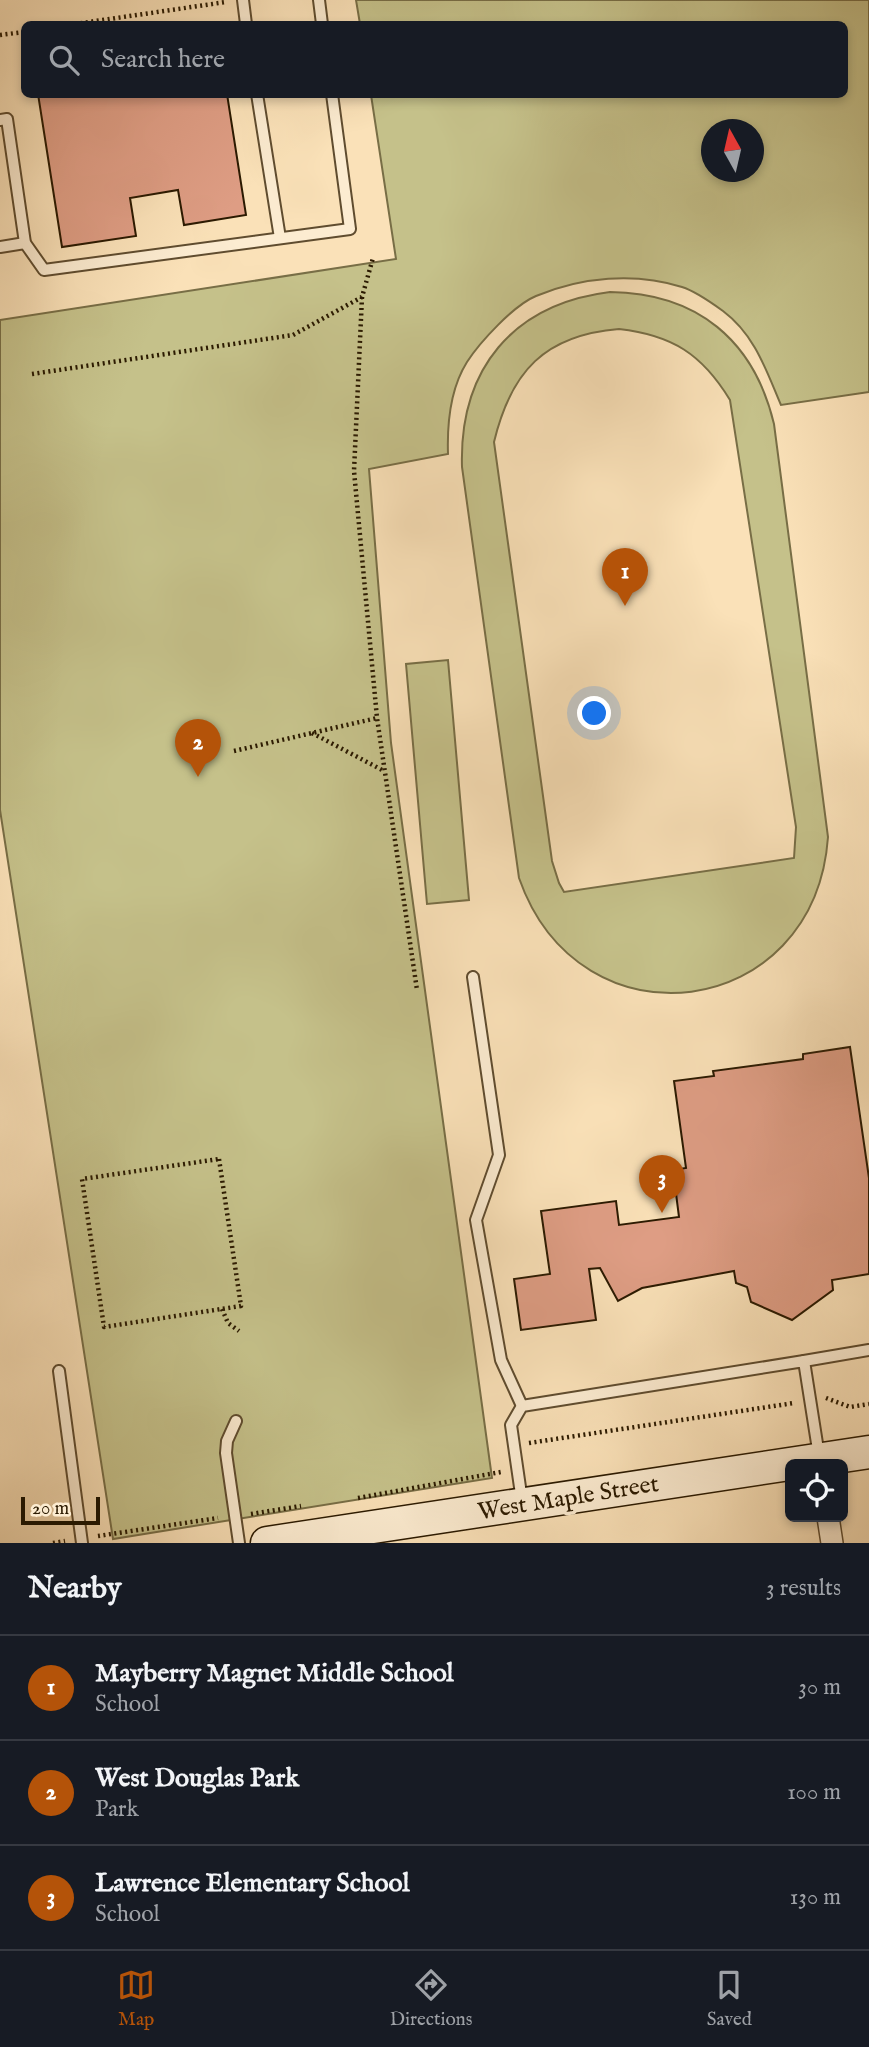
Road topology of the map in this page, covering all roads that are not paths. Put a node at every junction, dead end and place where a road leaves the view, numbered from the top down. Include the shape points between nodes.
1 (243, 0) edge
2 (319, 0) edge
3 (246, 21) edge
4 (322, 21) edge
5 (258, 98) edge
6 (333, 98) edge
7 (0, 120) edge
8 (280, 238) junction
9 (25, 243) junction
10 (0, 247) edge
11 (473, 977) dead end
12 (869, 1350) edge
13 (804, 1361) junction
14 (59, 1371) dead end
15 (522, 1406) junction
16 (236, 1421) dead end
17 (869, 1452) edge
18 (820, 1459) edge
19 (835, 1459) edge
20 (785, 1467) edge
21 (523, 1504) junction
22 (829, 1522) edge
23 (315, 1539) edge
24 (82, 1541) edge
25 (239, 1543) edge
26 (267, 1543) edge
27 (832, 1543) edge

1 - 3 lane
2 - 4 lane
5 - 8 lane
6 - 8 lane via 350,229
7 - 9 lane via 8,119
8 - 9 lane via 44,270
9 - 10 lane
11 - 15 lane via 499,1155 476,1220 501,1360
12 - 13 lane
13 - 15 lane
13 - 18 lane
14 - 24 lane
15 - 21 lane via 511,1425
16 - 25 lane via 226,1453
17 - 19 street, West Maple Street
20 - 21 street, West Maple Street
21 - 23 street, West Maple Street
22 - 27 street
23 - 26 street, West Maple Street

